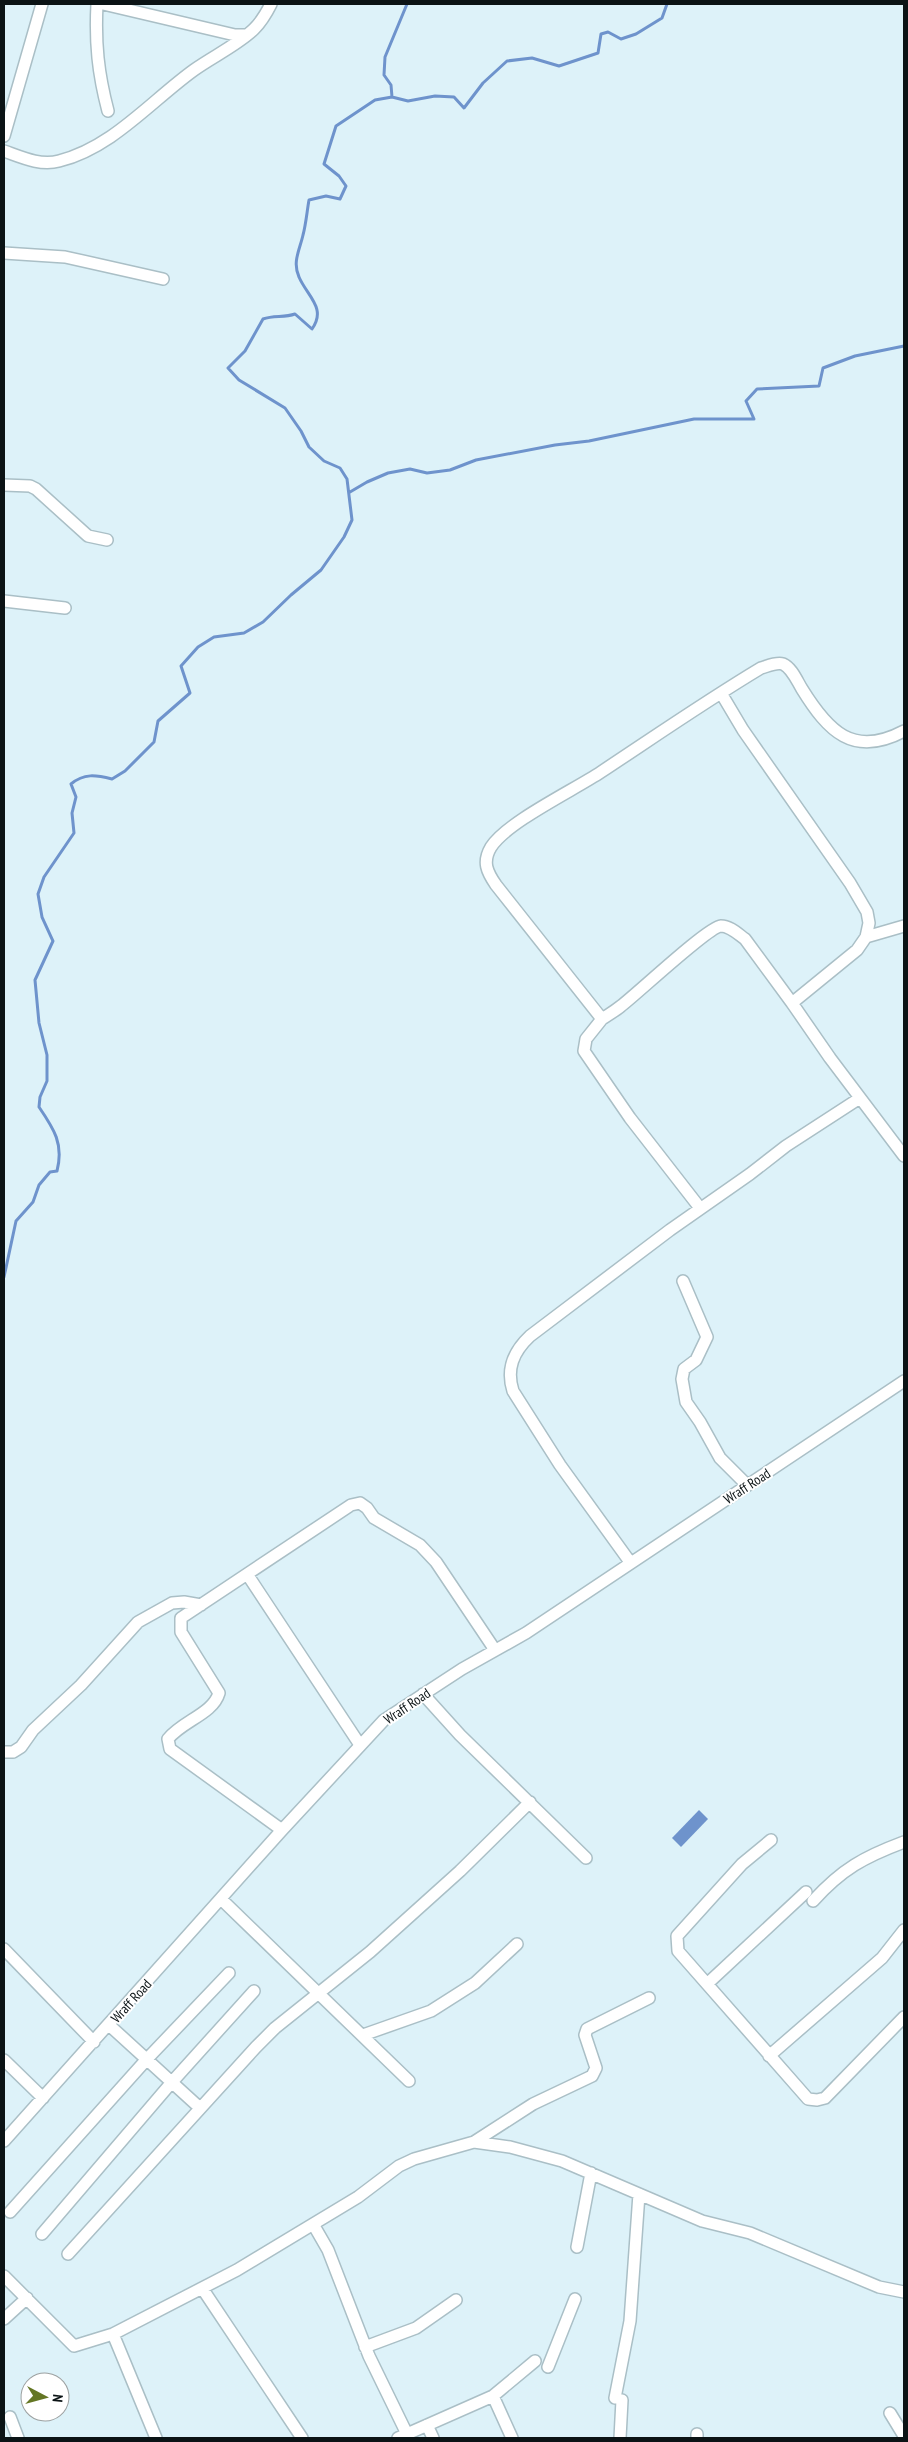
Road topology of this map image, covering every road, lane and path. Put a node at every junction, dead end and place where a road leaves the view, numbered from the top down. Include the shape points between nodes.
1 (42, 4) edge
2 (97, 4) edge
3 (103, 4) edge
4 (271, 4) edge
5 (148, 9) edge
6 (246, 35) junction
7 (108, 111) dead end
8 (4, 136) edge
9 (4, 151) edge
10 (4, 253) edge
11 (163, 279) dead end
12 (4, 485) edge
13 (107, 540) dead end
14 (4, 601) edge
15 (65, 608) dead end
16 (721, 693) junction
17 (904, 731) edge
18 (868, 919) junction
19 (904, 926) edge
20 (885, 930) junction
21 (866, 937) junction
22 (792, 1003) junction
23 (602, 1019) junction
24 (860, 1098) junction
25 (904, 1156) edge
26 (700, 1208) junction
27 (683, 1281) dead end
28 (904, 1381) edge
29 (747, 1486) junction
30 (630, 1562) junction
31 (247, 1574) junction
32 (201, 1605) junction
33 (495, 1650) junction
34 (423, 1694) junction
35 (360, 1744) junction
36 (4, 1752) edge
37 (530, 1802) junction
38 (282, 1830) junction
39 (771, 1840) dead end
40 (904, 1842) edge
41 (586, 1858) dead end
42 (806, 1892) dead end
43 (221, 1900) junction
44 (813, 1901) dead end
45 (904, 1930) edge
46 (517, 1944) dead end
47 (4, 1949) edge
48 (228, 1973) dead end
49 (707, 1984) junction
50 (254, 1991) dead end
51 (319, 1994) junction
52 (649, 1998) dead end
53 (904, 2017) edge
54 (109, 2025) junction
55 (363, 2035) junction
56 (94, 2042) junction
57 (769, 2056) junction
58 (148, 2059) junction
59 (4, 2060) edge
60 (409, 2081) dead end
61 (172, 2082) junction
62 (43, 2098) junction
63 (200, 2108) junction
64 (4, 2141) edge
65 (474, 2142) junction
66 (591, 2173) junction
67 (639, 2194) junction
68 (10, 2212) dead end
69 (313, 2224) junction
70 (42, 2234) dead end
71 (577, 2247) dead end
72 (68, 2254) dead end
73 (4, 2276) edge
74 (202, 2288) junction
75 (904, 2292) edge
76 (27, 2298) junction
77 (575, 2299) dead end
78 (456, 2300) dead end
79 (4, 2319) edge
80 (113, 2334) junction
81 (365, 2347) junction
82 (535, 2361) dead end
83 (548, 2367) dead end
84 (494, 2396) junction
85 (890, 2413) dead end
86 (10, 2417) dead end
87 (427, 2425) junction
88 (403, 2436) edge
89 (904, 2436) edge
90 (18, 2438) edge
91 (156, 2438) edge
92 (302, 2438) edge
93 (433, 2438) edge
94 (512, 2438) edge
95 (620, 2438) edge

1 - 8 street
2 - 7 street via 96,46
3 - 5 street
4 - 6 street via 254,30
5 - 6 street via 235,35
6 - 9 street via 194,70 122,129 74,157 40,163
10 - 11 street via 64,257
12 - 13 street via 36,489 88,536
14 - 15 street
16 - 17 street via 761,668 777,663 788,668 840,736 875,742
16 - 18 street via 743,730 850,883
16 - 23 street via 517,824 499,838 487,855 485,865 496,885
18 - 20 street
18 - 21 street
19 - 20 street
20 - 21 street
21 - 22 street via 857,950
22 - 23 street via 745,939 721,926 696,942
22 - 24 street
23 - 26 street via 586,1039 584,1051 630,1118
24 - 25 street
24 - 26 street
26 - 30 street via 530,1336 517,1350 510,1366 513,1391
27 - 29 street via 707,1337 696,1360 684,1369 682,1379 686,1402 720,1458
28 - 29 street, Wraff Road
29 - 30 street, Wraff Road
30 - 33 street, Wraff Road via 526,1633
31 - 32 street
31 - 33 street via 351,1505 360,1503 374,1518 420,1545 436,1562
31 - 35 street
32 - 36 street via 172,1603 138,1622 81,1685 33,1730 21,1747 13,1752
32 - 38 street via 181,1618 179,1625 219,1693 210,1708 176,1729 168,1739 170,1749
33 - 34 street, Wraff Road
34 - 35 street, Wraff Road via 384,1720
34 - 37 street via 460,1735
35 - 38 street, Wraff Road
37 - 41 street
37 - 51 street via 460,1871
38 - 43 street, Wraff Road
39 - 49 street via 742,1864 677,1936 678,1951
40 - 44 street via 878,1851 851,1866
42 - 49 street
43 - 51 street
43 - 54 street, Wraff Road
45 - 57 street via 882,1958
46 - 55 street via 475,1983 431,2011
47 - 56 street
48 - 58 street
49 - 57 street
50 - 61 street
51 - 55 street
51 - 63 street via 256,2047
52 - 65 street via 587,2029 585,2035 596,2068 592,2076 533,2104
53 - 57 street via 825,2098 808,2099
54 - 56 street, Wraff Road
54 - 58 street
55 - 60 street
56 - 62 street, Wraff Road
58 - 61 street
58 - 68 street
59 - 62 street
61 - 63 street
61 - 70 street
62 - 64 street, Wraff Road
63 - 72 street
65 - 66 street via 489,2142 544,2155
65 - 69 street via 399,2166 358,2197
66 - 67 street
66 - 71 street
67 - 75 street via 702,2221 750,2233 879,2287
67 - 95 street via 630,2321 619,2399
69 - 74 street
69 - 81 street via 334,2264
73 - 76 street
74 - 80 street
74 - 92 street
76 - 79 street
76 - 80 street via 74,2346
77 - 83 street
78 - 81 street via 416,2328
80 - 91 street
81 - 88 street
82 - 84 street
84 - 87 street
84 - 94 street
85 - 89 street
86 - 90 street
87 - 88 street
87 - 93 street

